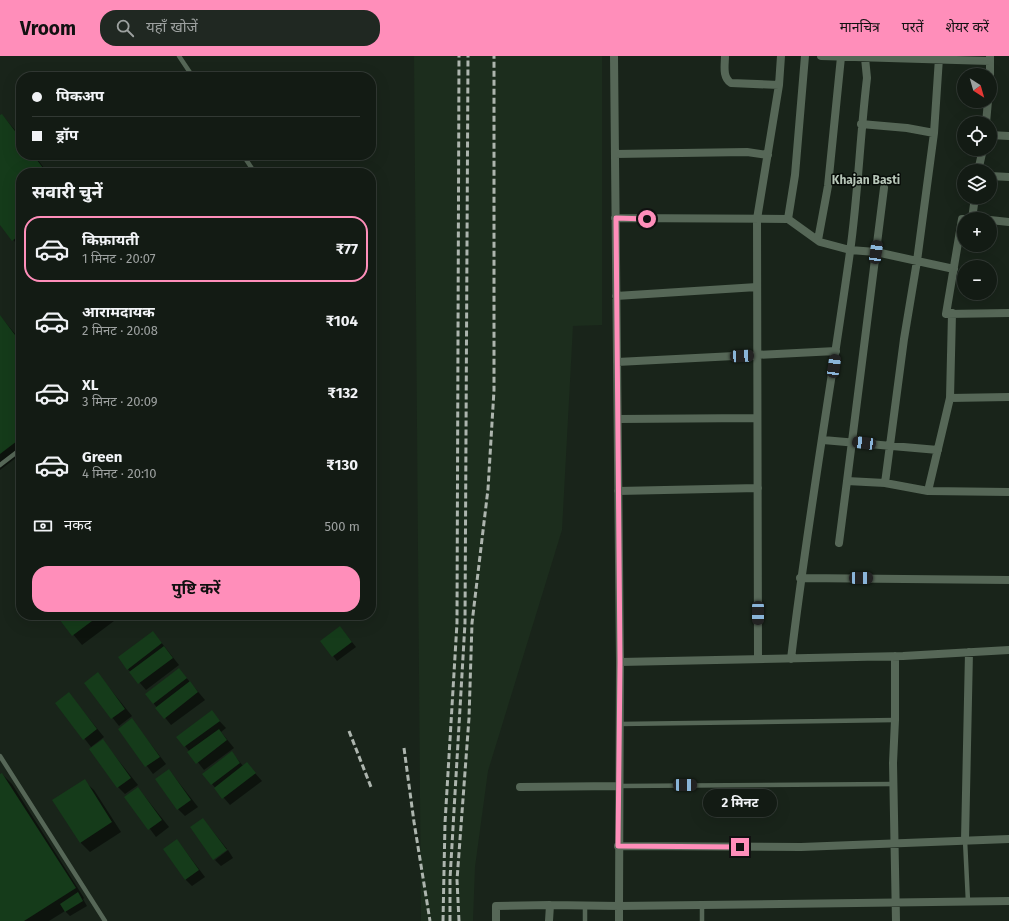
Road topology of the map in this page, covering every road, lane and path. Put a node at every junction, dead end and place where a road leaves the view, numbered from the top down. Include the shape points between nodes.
1 (179, 56) edge
2 (614, 56) edge
3 (725, 56) edge
4 (780, 56) edge
5 (804, 56) edge
6 (821, 56) edge
7 (841, 57) junction
8 (865, 58) junction
9 (938, 58) junction
10 (990, 58) edge
11 (190, 72) edge
12 (779, 85) junction
13 (861, 124) junction
14 (934, 133) junction
15 (997, 135) edge
16 (1009, 136) edge
17 (615, 154) junction
18 (768, 155) junction
19 (997, 176) edge
20 (1009, 177) edge
21 (884, 188) dead end
22 (616, 218) junction
23 (757, 219) junction
24 (788, 219) junction
25 (997, 221) edge
26 (1009, 222) edge
27 (818, 240) junction
28 (850, 250) junction
29 (957, 250) edge
30 (876, 252) junction
31 (917, 261) junction
32 (954, 269) junction
33 (757, 287) junction
34 (616, 296) junction
35 (952, 313) junction
36 (1009, 313) edge
37 (836, 351) junction
38 (757, 355) junction
39 (617, 362) junction
40 (1009, 397) edge
41 (950, 398) junction
42 (757, 418) junction
43 (618, 419) junction
44 (823, 440) junction
45 (851, 441) junction
46 (890, 446) junction
47 (938, 450) junction
48 (16, 453) edge
49 (0, 465) edge
50 (846, 481) junction
51 (885, 483) junction
52 (758, 488) junction
53 (618, 491) junction
54 (928, 491) junction
55 (1009, 492) edge
56 (839, 543) dead end
57 (800, 578) junction
58 (1009, 580) edge
59 (1009, 650) edge
60 (969, 652) junction
61 (895, 656) junction
62 (758, 659) junction
63 (791, 659) junction
64 (620, 662) junction
65 (895, 720) junction
66 (619, 724) junction
67 (0, 756) edge
68 (893, 784) junction
69 (619, 786) junction
70 (520, 788) dead end
71 (1009, 839) edge
72 (965, 840) junction
73 (893, 843) junction
74 (618, 846) junction
75 (1009, 901) edge
76 (896, 902) junction
77 (968, 902) junction
78 (550, 905) junction
79 (585, 905) junction
80 (702, 905) junction
81 (619, 906) junction
82 (105, 921) edge
83 (496, 921) edge
84 (549, 921) edge
85 (585, 921) edge
86 (619, 921) edge
87 (702, 921) edge
88 (896, 921) edge

1 - 11 lane
2 - 17 street
3 - 12 street via 727,81
4 - 12 street
5 - 24 street via 795,175
6 - 7 street
7 - 8 street
7 - 27 street via 828,186
8 - 9 street
8 - 13 street via 867,78
9 - 10 street
9 - 14 street
12 - 18 street
13 - 14 street
13 - 28 street
14 - 31 street
15 - 16 street
17 - 18 street via 747,152
17 - 22 street
18 - 23 street
19 - 20 street
21 - 30 street
22 - 23 street
22 - 34 street
23 - 24 street
23 - 33 street
24 - 27 street
25 - 26 street
27 - 28 street
28 - 30 street
28 - 37 street
29 - 32 street
30 - 31 street
30 - 45 street via 857,412
31 - 32 street
31 - 46 street
32 - 35 street via 946,314
33 - 34 street
33 - 38 street
34 - 39 street
35 - 36 street
35 - 41 street
37 - 38 street
37 - 44 street
38 - 39 street
38 - 42 street
39 - 43 street
40 - 41 street
41 - 47 street
42 - 43 street
42 - 52 street
43 - 53 street
44 - 45 street
44 - 57 street
45 - 46 street
45 - 50 street
46 - 47 street
46 - 51 street
47 - 54 street
48 - 49 lane
50 - 51 street
50 - 56 street
51 - 54 street
52 - 53 street
52 - 62 street
53 - 64 street
54 - 55 street
57 - 58 street
57 - 63 street
59 - 60 street
60 - 61 street
60 - 72 street
61 - 63 street
61 - 65 street
62 - 63 street
62 - 64 street
64 - 66 street
65 - 66 lane
65 - 68 street
66 - 69 street
67 - 82 lane
68 - 69 lane
68 - 73 street
69 - 70 street
69 - 74 street
71 - 72 street
72 - 73 street
72 - 77 lane
73 - 74 street via 801,847
73 - 76 street
74 - 81 street
75 - 77 street
76 - 77 street
76 - 80 street
76 - 88 street
78 - 79 street
78 - 83 street via 496,906
78 - 84 street
79 - 81 street
79 - 85 lane
80 - 81 street
80 - 87 lane
81 - 86 street

